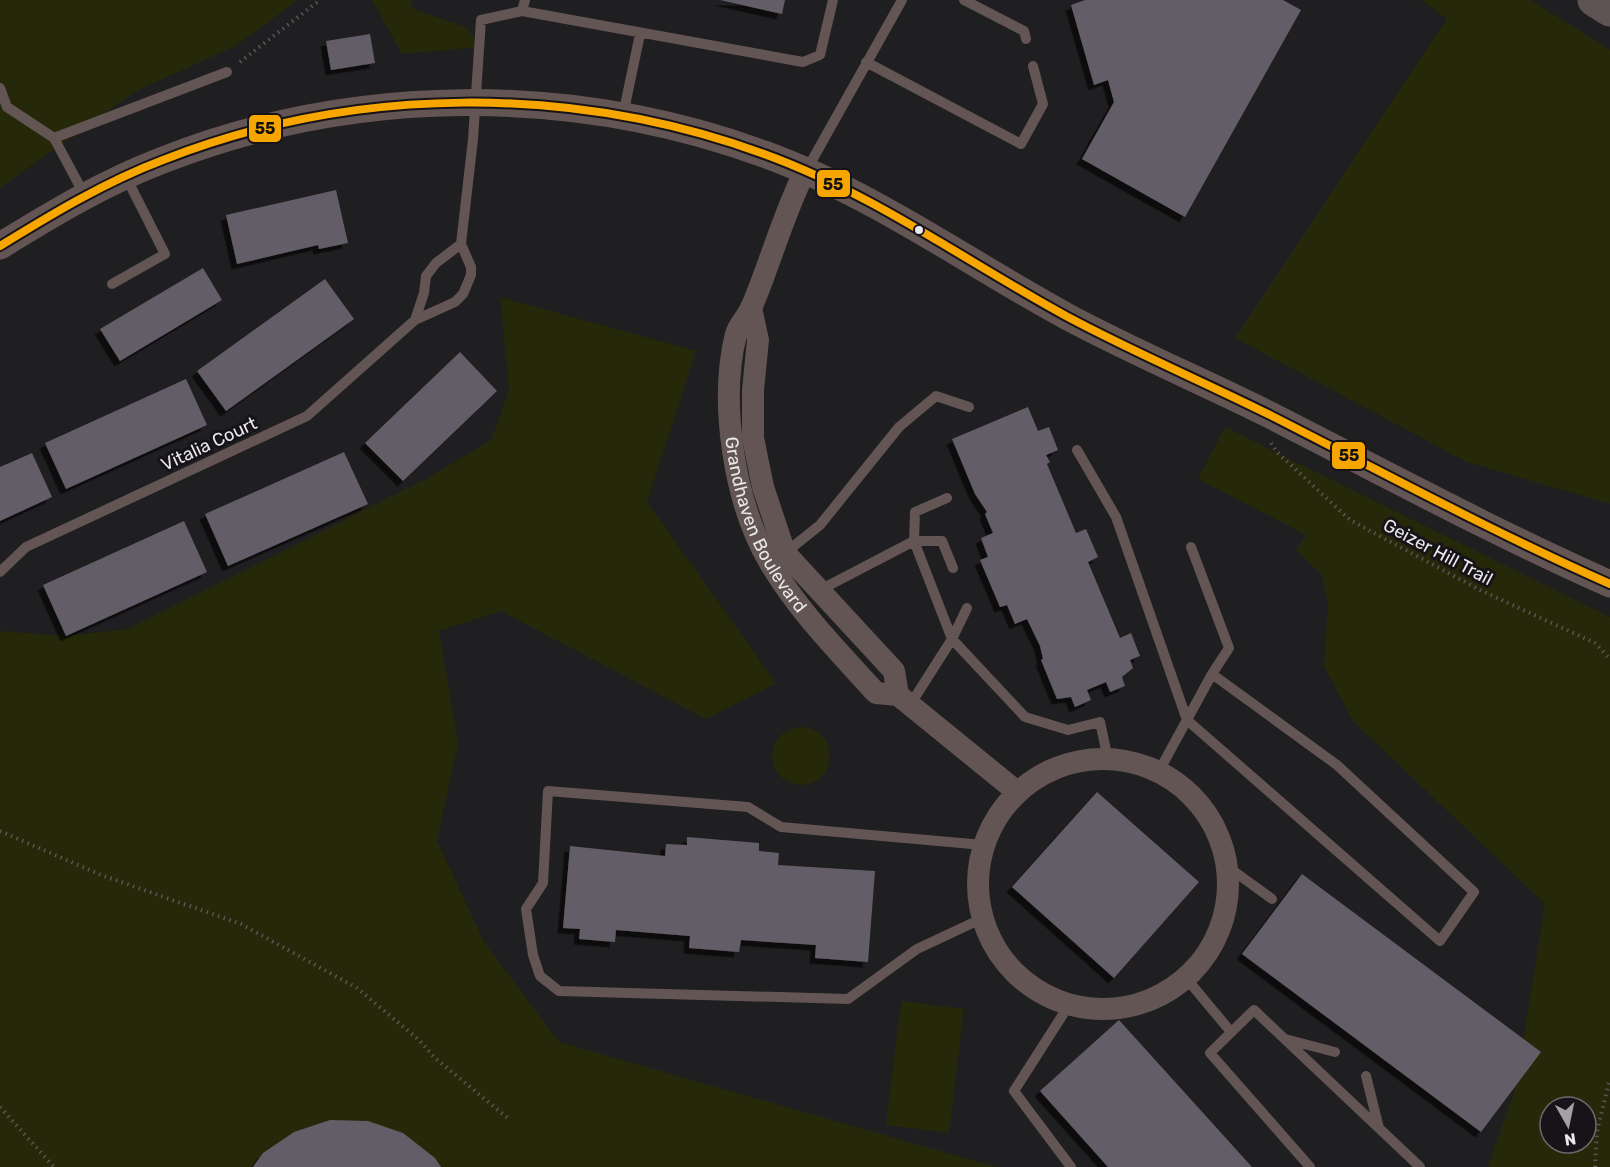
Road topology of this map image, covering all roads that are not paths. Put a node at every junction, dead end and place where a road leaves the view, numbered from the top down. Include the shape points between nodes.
1 (833, 0) edge
2 (902, 0) edge
3 (964, 0) edge
4 (1594, 0) edge
5 (524, 6) edge
6 (1610, 10) edge
7 (640, 34) junction
8 (1026, 39) dead end
9 (866, 62) junction
10 (1034, 66) dead end
11 (227, 72) road end
12 (0, 88) edge
13 (476, 102) junction
14 (623, 116) junction
15 (54, 138) junction
16 (806, 171) junction
17 (126, 177) junction
18 (86, 196) junction
19 (461, 244) junction
20 (0, 246) edge
21 (112, 284) dead end
22 (415, 320) junction
23 (969, 408) dead end
24 (1077, 450) dead end
25 (947, 498) dead end
26 (914, 541) junction
27 (1191, 547) dead end
28 (778, 559) junction
29 (953, 568) dead end
30 (0, 572) edge
31 (1610, 584) edge
32 (818, 591) junction
33 (967, 608) dead end
34 (952, 639) junction
35 (1212, 674) junction
36 (904, 700) junction
37 (1187, 720) junction
38 (1108, 759) junction
39 (1159, 771) junction
40 (1016, 791) junction
41 (983, 846) junction
42 (1228, 867) junction
43 (1272, 899) dead end
44 (981, 919) junction
45 (1186, 978) junction
46 (1069, 1005) junction
47 (1231, 1032) junction
48 (1285, 1039) junction
49 (1335, 1052) dead end
50 (1366, 1076) dead end
51 (1379, 1129) junction
52 (1071, 1167) edge
53 (1310, 1167) edge
54 (1420, 1167) edge

1 - 7 lane via 820,55 803,62
2 - 9 lane
3 - 8 lane via 1024,31
4 - 6 highway
5 - 7 lane
5 - 13 lane, Vitalia Court via 481,20
7 - 14 lane
9 - 10 lane via 1021,144 1043,104
9 - 16 lane
11 - 15 lane
12 - 15 lane via 7,107
13 - 14 street via 551,106
13 - 17 street via 372,106 292,121 218,140
13 - 19 lane, Vitalia Court
14 - 16 street via 688,130
15 - 18 lane
16 - 28 street, Grandhaven Boulevard via 787,207 751,308 758,340 753,438
16 - 31 street via 1068,316
17 - 18 street
17 - 21 lane via 165,254
18 - 20 street
19 - 22 lane via 426,276
19 - 22 lane, Vitalia Court via 471,267 467,290 455,302
22 - 30 lane, Vitalia Court via 307,416 26,547
23 - 28 lane via 936,396 899,427 820,525
24 - 37 lane via 1116,517
25 - 26 lane via 915,512
26 - 29 lane via 942,541
26 - 32 lane
26 - 34 lane
27 - 35 lane via 1229,648
28 - 32 street, Grandhaven Boulevard
28 - 36 street, Grandhaven Boulevard via 804,612 876,693
32 - 36 street, Grandhaven Boulevard via 894,671
33 - 34 lane
34 - 36 lane
34 - 38 lane via 1025,717 1068,730 1100,722
35 - 37 lane
35 - 37 lane via 1337,765 1474,892 1440,941
36 - 40 street, Grandhaven Boulevard
37 - 39 lane
38 - 39 street
38 - 40 street via 1079,760 1041,774
39 - 42 street via 1192,795 1216,828
40 - 41 street
41 - 44 street via 976,877
41 - 44 lane via 781,827 748,807 548,791 543,883 526,909 540,976 559,991 848,999 917,949
42 - 43 lane
42 - 45 street via 1227,908 1212,947
44 - 46 street via 1000,958 1030,988
45 - 46 street via 1152,1000 1112,1010
45 - 47 lane
46 - 52 lane via 1014,1091
47 - 48 lane via 1254,1010
47 - 53 lane via 1210,1053
48 - 49 lane
48 - 51 lane
50 - 51 lane
51 - 54 lane

